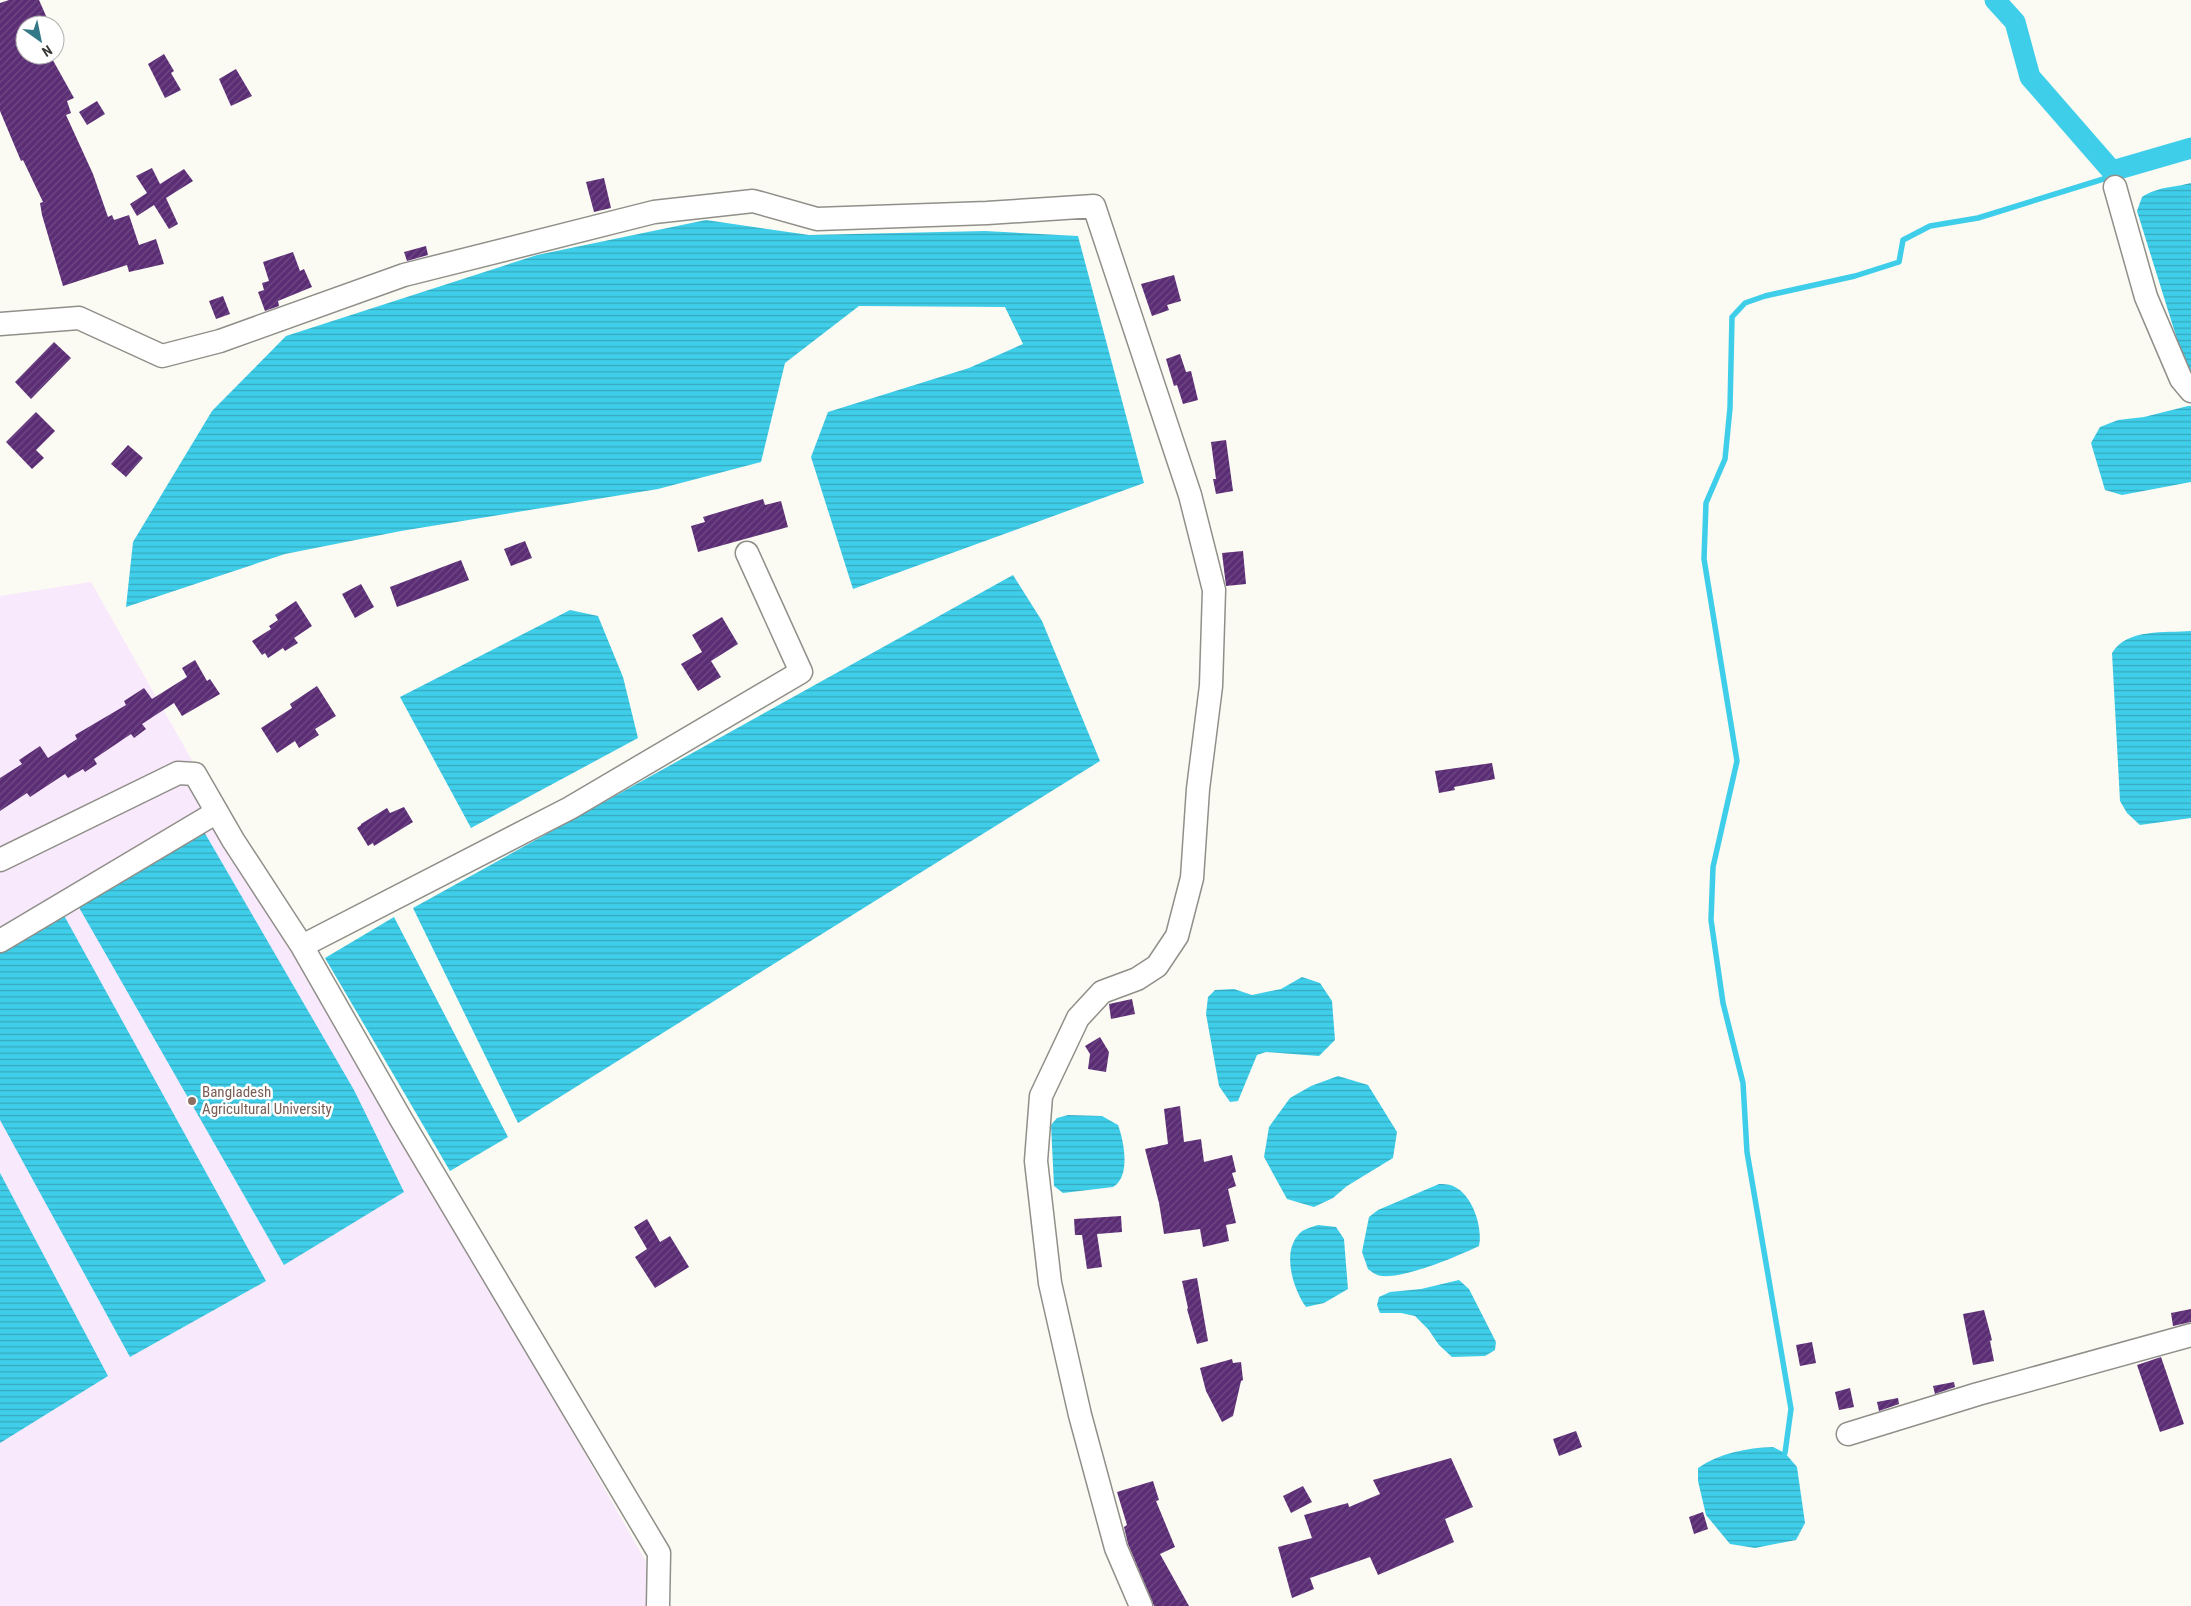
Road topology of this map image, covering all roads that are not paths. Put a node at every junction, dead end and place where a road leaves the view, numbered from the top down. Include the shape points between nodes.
1 (2115, 187) dead end
2 (0, 324) edge
3 (2191, 391) edge
4 (747, 553) dead end
5 (216, 812) junction
6 (0, 860) edge
7 (0, 941) edge
8 (302, 946) junction
9 (2191, 1335) edge
10 (1848, 1434) dead end
11 (658, 1606) edge
12 (1141, 1606) edge

1 - 3 street via 2146,297 2181,379
2 - 12 street via 79,318 162,356 220,341 404,275 654,212 753,201 817,220 1094,206 1190,495 1214,590 1211,686 1198,789 1192,878 1178,936 1157,966 1137,979 1102,992 1078,1018 1041,1096 1036,1161 1050,1283 1078,1405 1116,1548
4 - 8 street via 801,672 570,808
5 - 6 street via 195,774 178,773
5 - 7 street
5 - 8 street
8 - 11 street via 402,1121 659,1553
9 - 10 street

